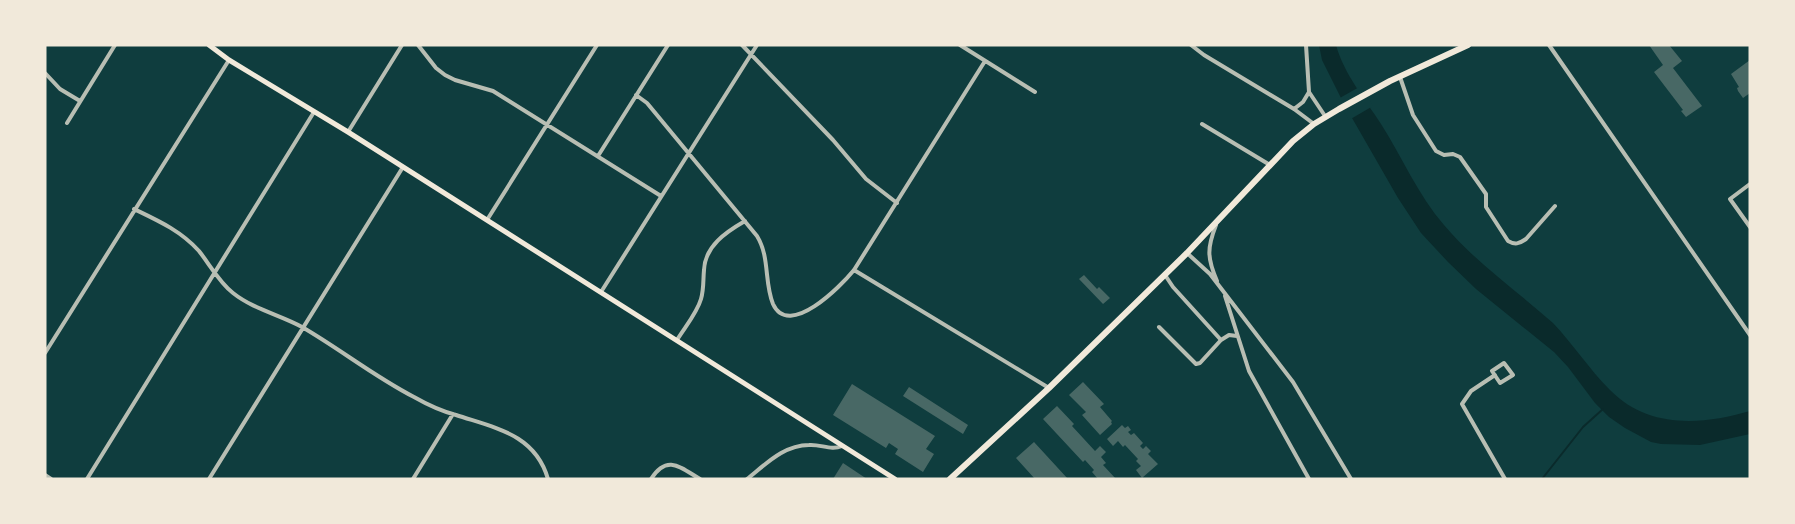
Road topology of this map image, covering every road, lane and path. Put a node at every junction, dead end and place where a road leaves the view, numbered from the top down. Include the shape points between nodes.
1 (116, 45) edge
2 (209, 45) edge
3 (402, 45) edge
4 (418, 45) edge
5 (597, 45) edge
6 (668, 45) edge
7 (742, 45) edge
8 (757, 45) edge
9 (960, 45) edge
10 (1191, 45) edge
11 (1306, 45) edge
12 (1468, 45) edge
13 (1549, 45) edge
14 (751, 55) junction
15 (229, 60) junction
16 (985, 61) junction
17 (45, 73) edge
18 (1400, 76) junction
19 (1035, 92) dead end
20 (1309, 92) junction
21 (636, 95) junction
22 (80, 101) junction
23 (1294, 109) junction
24 (314, 112) junction
25 (1326, 117) junction
26 (67, 123) dead end
27 (547, 124) junction
28 (1202, 124) dead end
29 (1314, 124) junction
30 (348, 132) junction
31 (688, 153) junction
32 (598, 156) junction
33 (1270, 165) junction
34 (403, 167) junction
35 (1750, 184) edge
36 (661, 196) junction
37 (897, 203) junction
38 (1555, 206) dead end
39 (134, 209) junction
40 (487, 220) junction
41 (1217, 220) junction
42 (745, 221) junction
43 (1750, 226) edge
44 (1187, 252) junction
45 (854, 270) junction
46 (215, 273) junction
47 (1164, 275) junction
48 (1218, 285) junction
49 (601, 292) junction
50 (1224, 292) junction
51 (1159, 327) dead end
52 (303, 328) junction
53 (1750, 335) edge
54 (1237, 336) junction
55 (677, 340) junction
56 (1221, 340) junction
57 (45, 353) edge
58 (1495, 375) junction
59 (1049, 388) junction
60 (453, 414) junction
61 (842, 446) junction
62 (45, 475) edge
63 (51, 479) edge
64 (87, 479) edge
65 (209, 479) edge
66 (413, 479) edge
67 (548, 479) edge
68 (651, 479) edge
69 (700, 479) edge
70 (747, 479) edge
71 (895, 479) edge
72 (950, 479) edge
73 (1309, 479) edge
74 (1351, 479) edge
75 (1505, 479) edge

1 - 22 street
2 - 15 main road
3 - 30 street
4 - 27 street via 445,75 493,90
5 - 27 street
6 - 21 street
7 - 14 street
8 - 14 street
9 - 16 street
10 - 23 street
11 - 20 street
12 - 18 highway
13 - 53 street
14 - 31 street
14 - 37 street via 866,179
15 - 24 main road
15 - 39 street
16 - 19 street
16 - 37 street
17 - 22 street
18 - 25 highway
18 - 38 street via 1413,115 1436,151 1460,157 1486,194 1486,207 1508,241 1514,244 1526,239
20 - 23 street
20 - 25 street
21 - 31 street
21 - 32 street
22 - 26 street
23 - 29 street
24 - 30 main road
24 - 46 street
25 - 29 highway
27 - 32 street
27 - 40 street
28 - 33 street
29 - 33 highway
30 - 34 main road
31 - 36 street
31 - 42 street
32 - 36 street
33 - 41 highway
34 - 40 main road
34 - 52 street
35 - 43 street via 1730,199
36 - 49 street
37 - 45 street
39 - 46 street via 181,233
39 - 57 street
40 - 49 main road
41 - 44 highway
41 - 48 street via 1209,242 1209,256
42 - 45 street via 762,243 773,303 784,315 796,316 811,309
42 - 55 street via 722,236 709,253 701,299
44 - 47 highway
44 - 48 street
45 - 59 street
46 - 52 street via 241,299
46 - 64 street
47 - 56 street
47 - 59 highway
48 - 50 street
49 - 55 main road
50 - 54 street
50 - 74 street via 1293,382
51 - 56 street via 1196,364
52 - 60 street via 412,396
52 - 65 street
54 - 56 street
54 - 73 street via 1249,371
55 - 61 main road
58 - 58 street via 1492,371 1504,363 1512,375 1500,383
58 - 75 street via 1471,391 1462,404
59 - 72 highway
60 - 66 street
60 - 67 street via 519,438 538,458
61 - 70 street via 835,449 809,444 788,449
61 - 71 main road
62 - 63 street
68 - 69 street via 658,469 670,464

